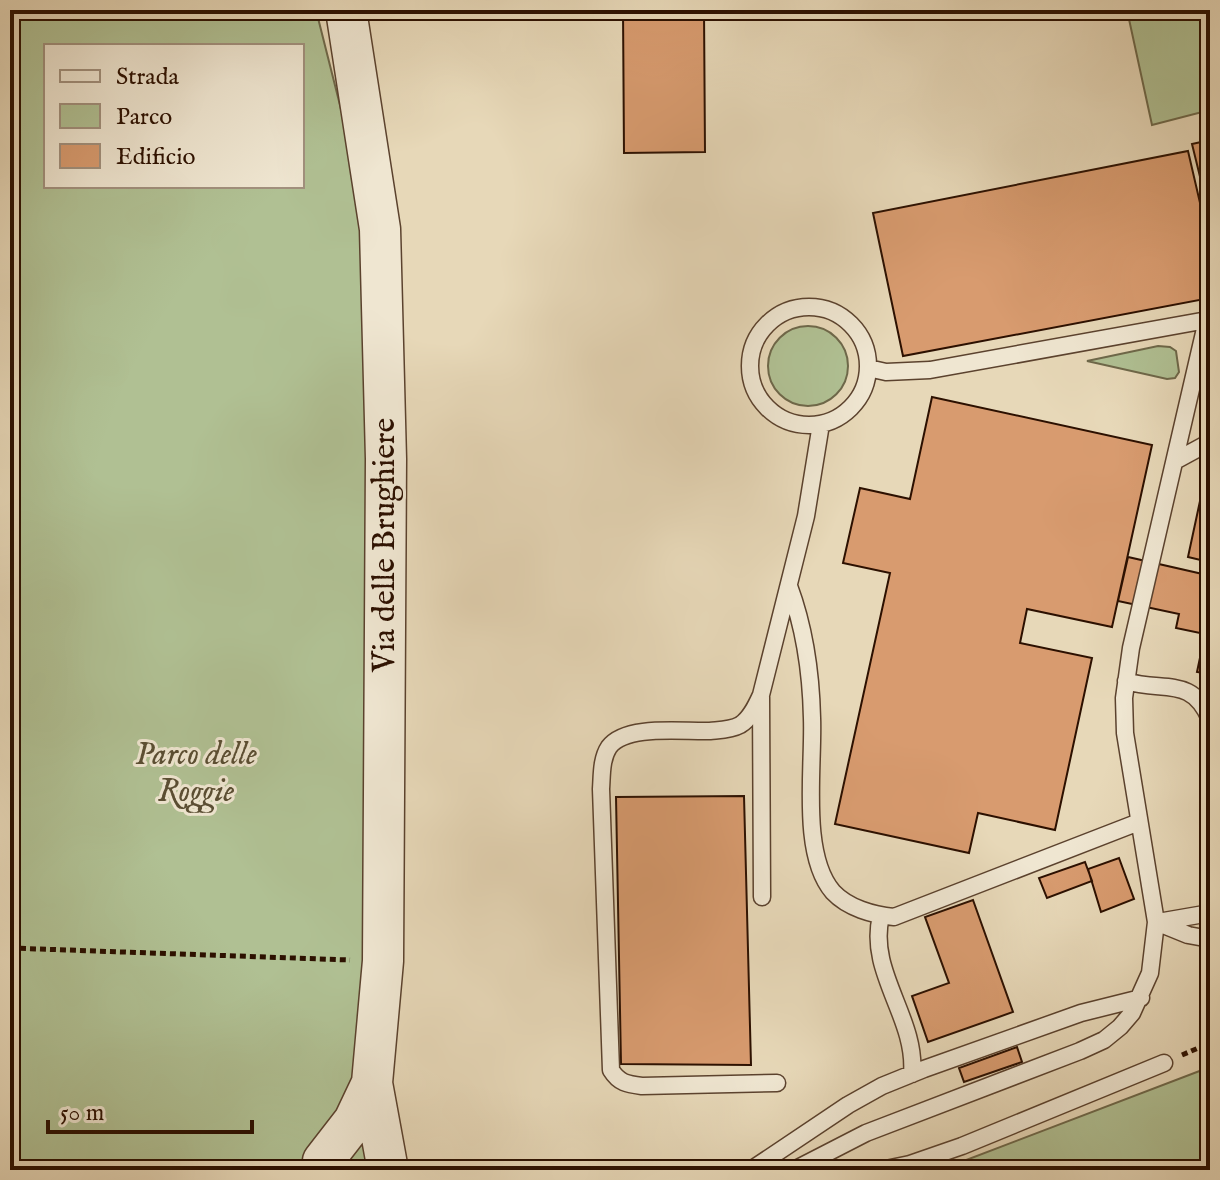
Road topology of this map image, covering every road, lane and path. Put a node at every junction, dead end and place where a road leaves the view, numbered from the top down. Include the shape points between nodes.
1 (346, 10) edge
2 (1209, 319) edge
3 (868, 368) junction
4 (821, 424) junction
5 (1210, 442) edge
6 (1175, 461) junction
7 (789, 586) junction
8 (1126, 681) junction
9 (761, 695) junction
10 (1210, 719) edge
11 (1139, 822) junction
12 (762, 897) dead end
13 (1210, 913) edge
14 (881, 916) junction
15 (1156, 922) junction
16 (1210, 939) edge
17 (10, 948) edge
18 (383, 961) junction
19 (1141, 998) junction
20 (1210, 1043) edge
21 (1164, 1063) joint
22 (912, 1074) junction
23 (372, 1083) junction
24 (777, 1083) dead end
25 (316, 1166) edge
26 (390, 1167) edge
27 (751, 1170) edge
28 (794, 1170) edge
29 (881, 1170) edge

1 - 18 street, Via delle Brughiere via 380,229 386,459
2 - 3 lane via 930,370 896,373
2 - 6 lane
3 - 4 lane via 854,404
3 - 4 lane via 856,331 825,309 786,311 757,336 750,354 755,392 782,419
4 - 7 lane
5 - 6 lane
6 - 8 lane
7 - 9 lane
7 - 14 lane via 807,653 814,848 832,891 848,904
8 - 10 lane via 1194,694
8 - 11 lane via 1125,733
9 - 12 lane
9 - 24 lane via 740,725 638,732 619,738 608,749 601,789 609,1054 616,1079 626,1084
11 - 14 lane via 913,911
11 - 15 lane
13 - 15 lane
14 - 22 lane via 880,958 912,1050
15 - 16 lane
15 - 19 lane
17 - 18 path
18 - 23 street, Via delle Brughiere
19 - 22 lane via 1081,1013
19 - 28 lane via 1104,1040 866,1133
20 - 21 path
21 - 29 lane via 962,1146
22 - 27 lane via 848,1105
23 - 25 street, Via delle Brughiere via 354,1121
23 - 26 street, Via delle Brughiere
25 - 26 street via 356,1157

